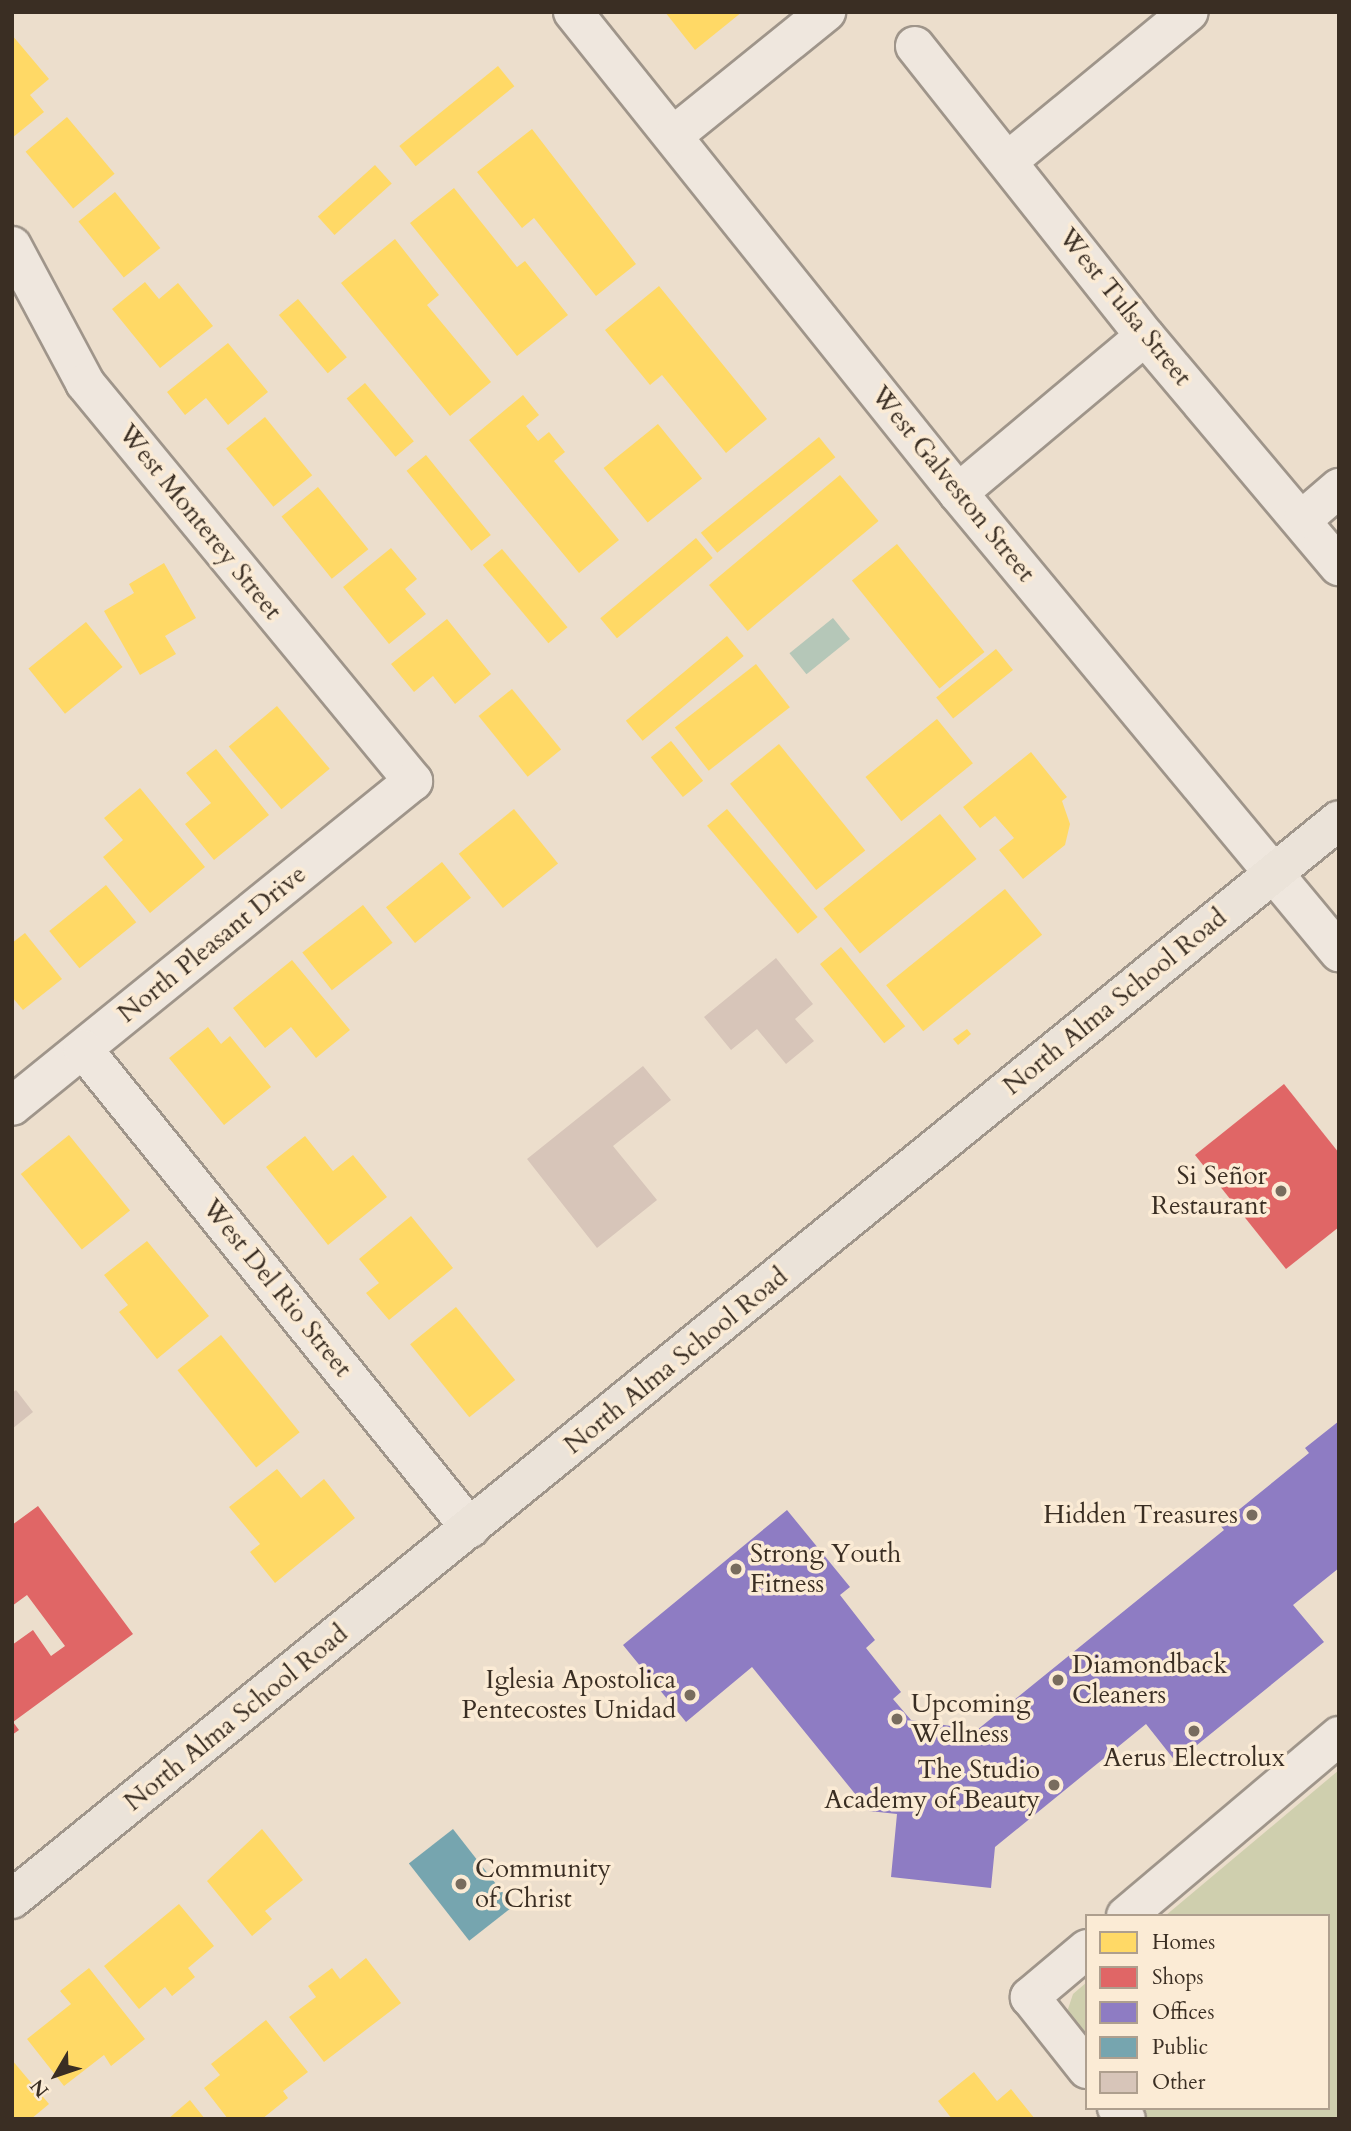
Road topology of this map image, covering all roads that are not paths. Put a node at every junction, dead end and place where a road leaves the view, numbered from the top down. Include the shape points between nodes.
1 (573, 12) edge
2 (826, 12) edge
3 (1189, 12) edge
4 (915, 46) dead end
5 (674, 135) junction
6 (1008, 161) junction
7 (12, 246) edge
8 (1145, 336) junction
9 (1339, 488) edge
10 (958, 493) junction
11 (1303, 519) junction
12 (1339, 566) edge
13 (413, 781) joint
14 (1339, 820) edge
15 (1275, 872) junction
16 (1339, 952) edge
17 (83, 1049) junction
18 (17, 1093) edge
19 (470, 1528) junction
20 (1339, 1736) edge
21 (12, 1899) edge
22 (1128, 1914) edge
23 (1085, 1951) edge
24 (1085, 2066) edge

1 - 5 street, West Galveston Street
2 - 5 street
3 - 6 street
4 - 6 street, West Tulsa Street
5 - 10 street, West Galveston Street
6 - 8 street, West Tulsa Street
7 - 13 street, West Monterey Street via 85,383
8 - 10 street
8 - 11 street, West Tulsa Street
9 - 11 street
10 - 15 street, West Galveston Street
11 - 12 street, West Tulsa Street
13 - 17 street, North Pleasant Drive
14 - 15 main road, North Alma School Road
15 - 16 street, West Galveston Street
15 - 19 main road, North Alma School Road
17 - 18 street, North Pleasant Drive
17 - 19 street, West Del Rio Street
19 - 21 main road, North Alma School Road
20 - 22 street
23 - 24 street via 1030,1997

